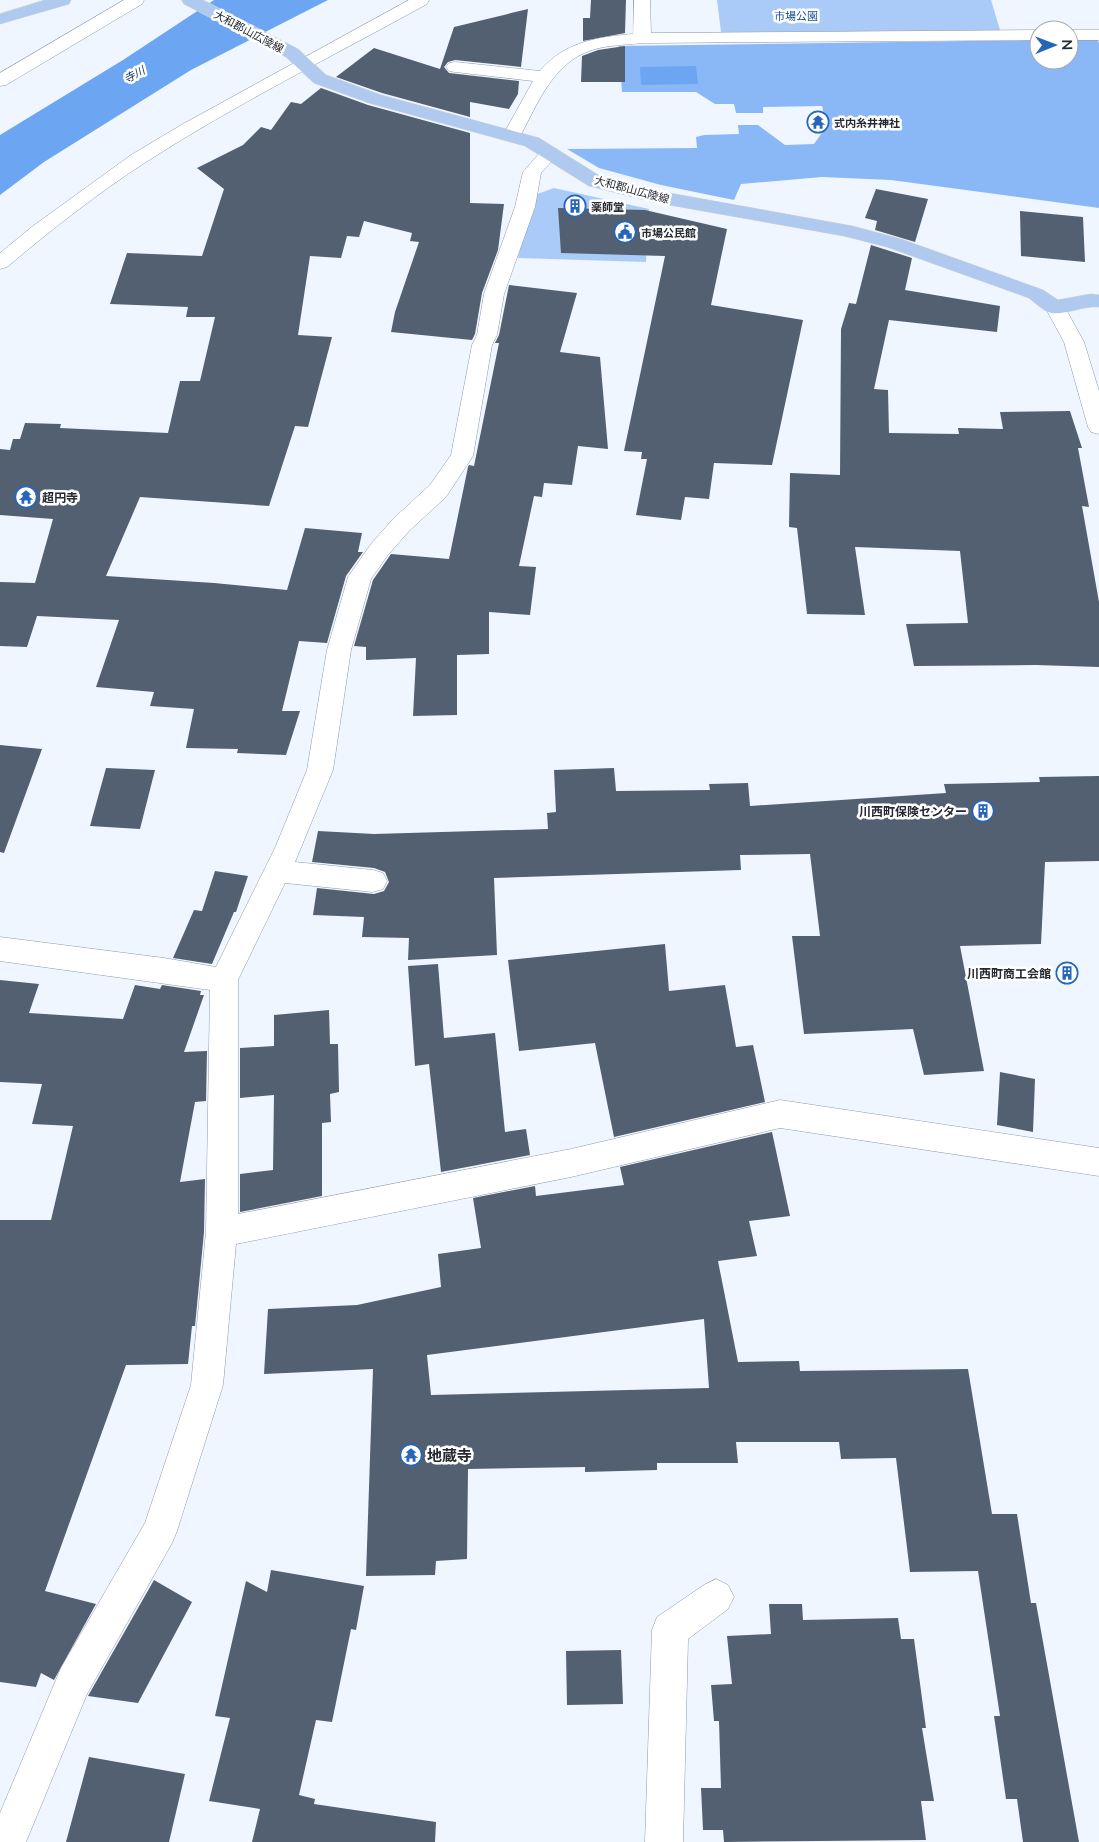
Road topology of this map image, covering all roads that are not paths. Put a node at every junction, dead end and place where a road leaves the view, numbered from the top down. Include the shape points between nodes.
1 (63, 0) edge
2 (136, 0) edge
3 (190, 0) edge
4 (421, 0) edge
5 (642, 0) edge
6 (0, 18) edge
7 (1029, 35) edge
8 (1079, 35) edge
9 (1099, 35) edge
10 (642, 38) junction
11 (298, 59) junction
12 (455, 67) dead end
13 (544, 78) junction
14 (0, 81) edge
15 (512, 135) junction
16 (550, 153) junction
17 (0, 263) edge
18 (1099, 301) edge
19 (1055, 307) junction
20 (1099, 426) edge
21 (277, 870) junction
22 (373, 881) dead end
23 (0, 949) edge
24 (224, 980) junction
25 (1099, 1162) edge
26 (222, 1232) junction
27 (716, 1597) dead end
28 (7, 1842) edge
29 (664, 1842) edge

1 - 6 main road
2 - 14 street
3 - 11 main road, 大和郡山広陵線
4 - 11 street
5 - 10 street
7 - 10 street
8 - 9 street
10 - 13 street via 614,40 570,53
11 - 15 main road, 大和郡山広陵線 via 320,79 375,99
11 - 17 street via 138,159
12 - 13 street
13 - 15 street
15 - 16 main road, 大和郡山広陵線
16 - 19 main road, 大和郡山広陵線 via 596,182 658,197 845,230 894,243 1036,294
16 - 21 street via 532,172 525,207 494,294 462,456 438,491 401,525 360,578 339,650 320,770
18 - 19 main road
19 - 20 street via 1074,342
21 - 22 street
21 - 24 street
23 - 24 street
24 - 26 street
25 - 26 street via 780,1114 562,1165
26 - 28 street via 206,1385 160,1531 74,1681
27 - 29 street via 670,1630

